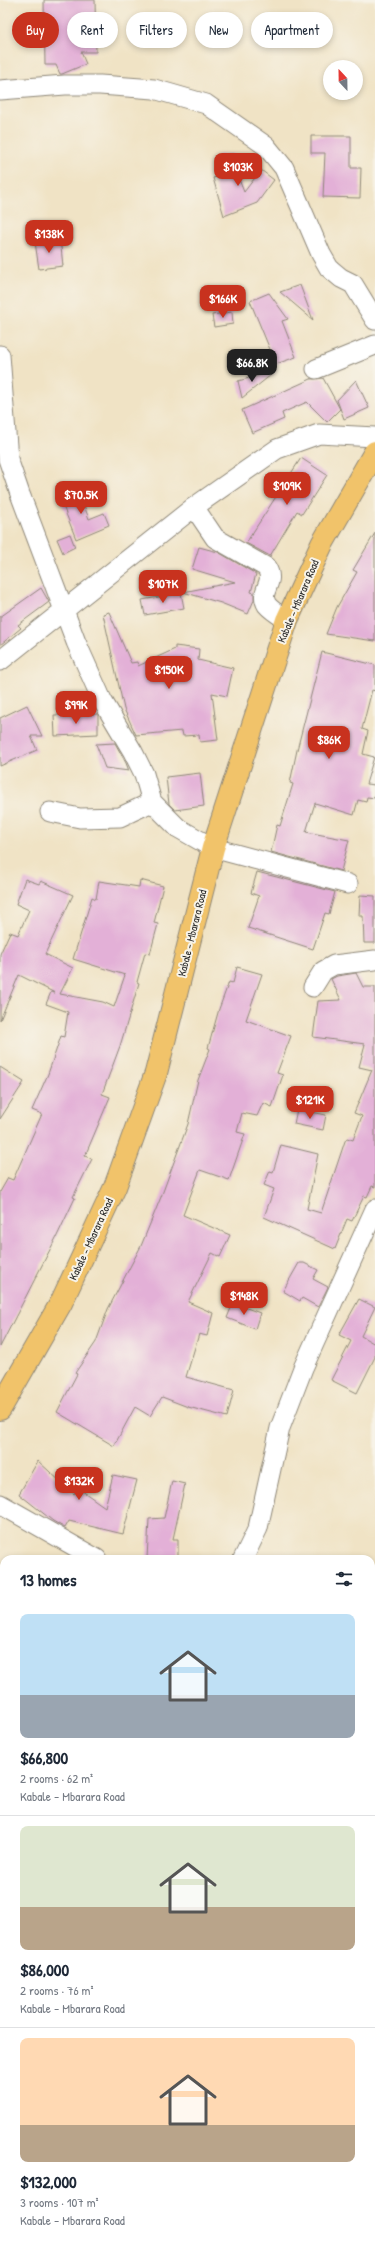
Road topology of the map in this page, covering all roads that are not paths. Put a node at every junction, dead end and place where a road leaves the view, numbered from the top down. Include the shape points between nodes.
1 (0, 90) edge
2 (375, 320) edge
3 (375, 345) edge
4 (0, 355) edge
5 (316, 369) dead end
6 (375, 437) edge
7 (375, 452) edge
8 (4, 457) edge
9 (194, 507) junction
10 (65, 610) junction
11 (287, 620) junction
12 (0, 661) edge
13 (152, 802) junction
14 (50, 812) dead end
15 (213, 848) junction
16 (348, 884) dead end
17 (375, 960) edge
18 (313, 987) dead end
19 (375, 1209) edge
20 (0, 1409) edge
21 (0, 1504) edge
22 (90, 1555) edge
23 (245, 1555) edge

1 - 2 street via 65,85 154,89 206,104 266,146 284,168 329,268 353,284
3 - 5 street
4 - 8 street
6 - 9 street via 320,434 277,449
7 - 11 main road, Kabale - Mbarara Road via 322,544
8 - 10 street
9 - 10 street
9 - 11 street via 215,538 266,567 271,579 264,592 264,600
10 - 12 street
10 - 13 street via 102,700 144,774
11 - 15 main road, Kabale - Mbarara Road
13 - 14 street via 120,817 80,818
13 - 15 street via 178,828
15 - 16 street
15 - 20 main road, Kabale - Mbarara Road via 156,1073 115,1188 61,1303
17 - 18 street via 334,965 323,971
19 - 23 street via 303,1368 280,1428 258,1528
21 - 22 street

